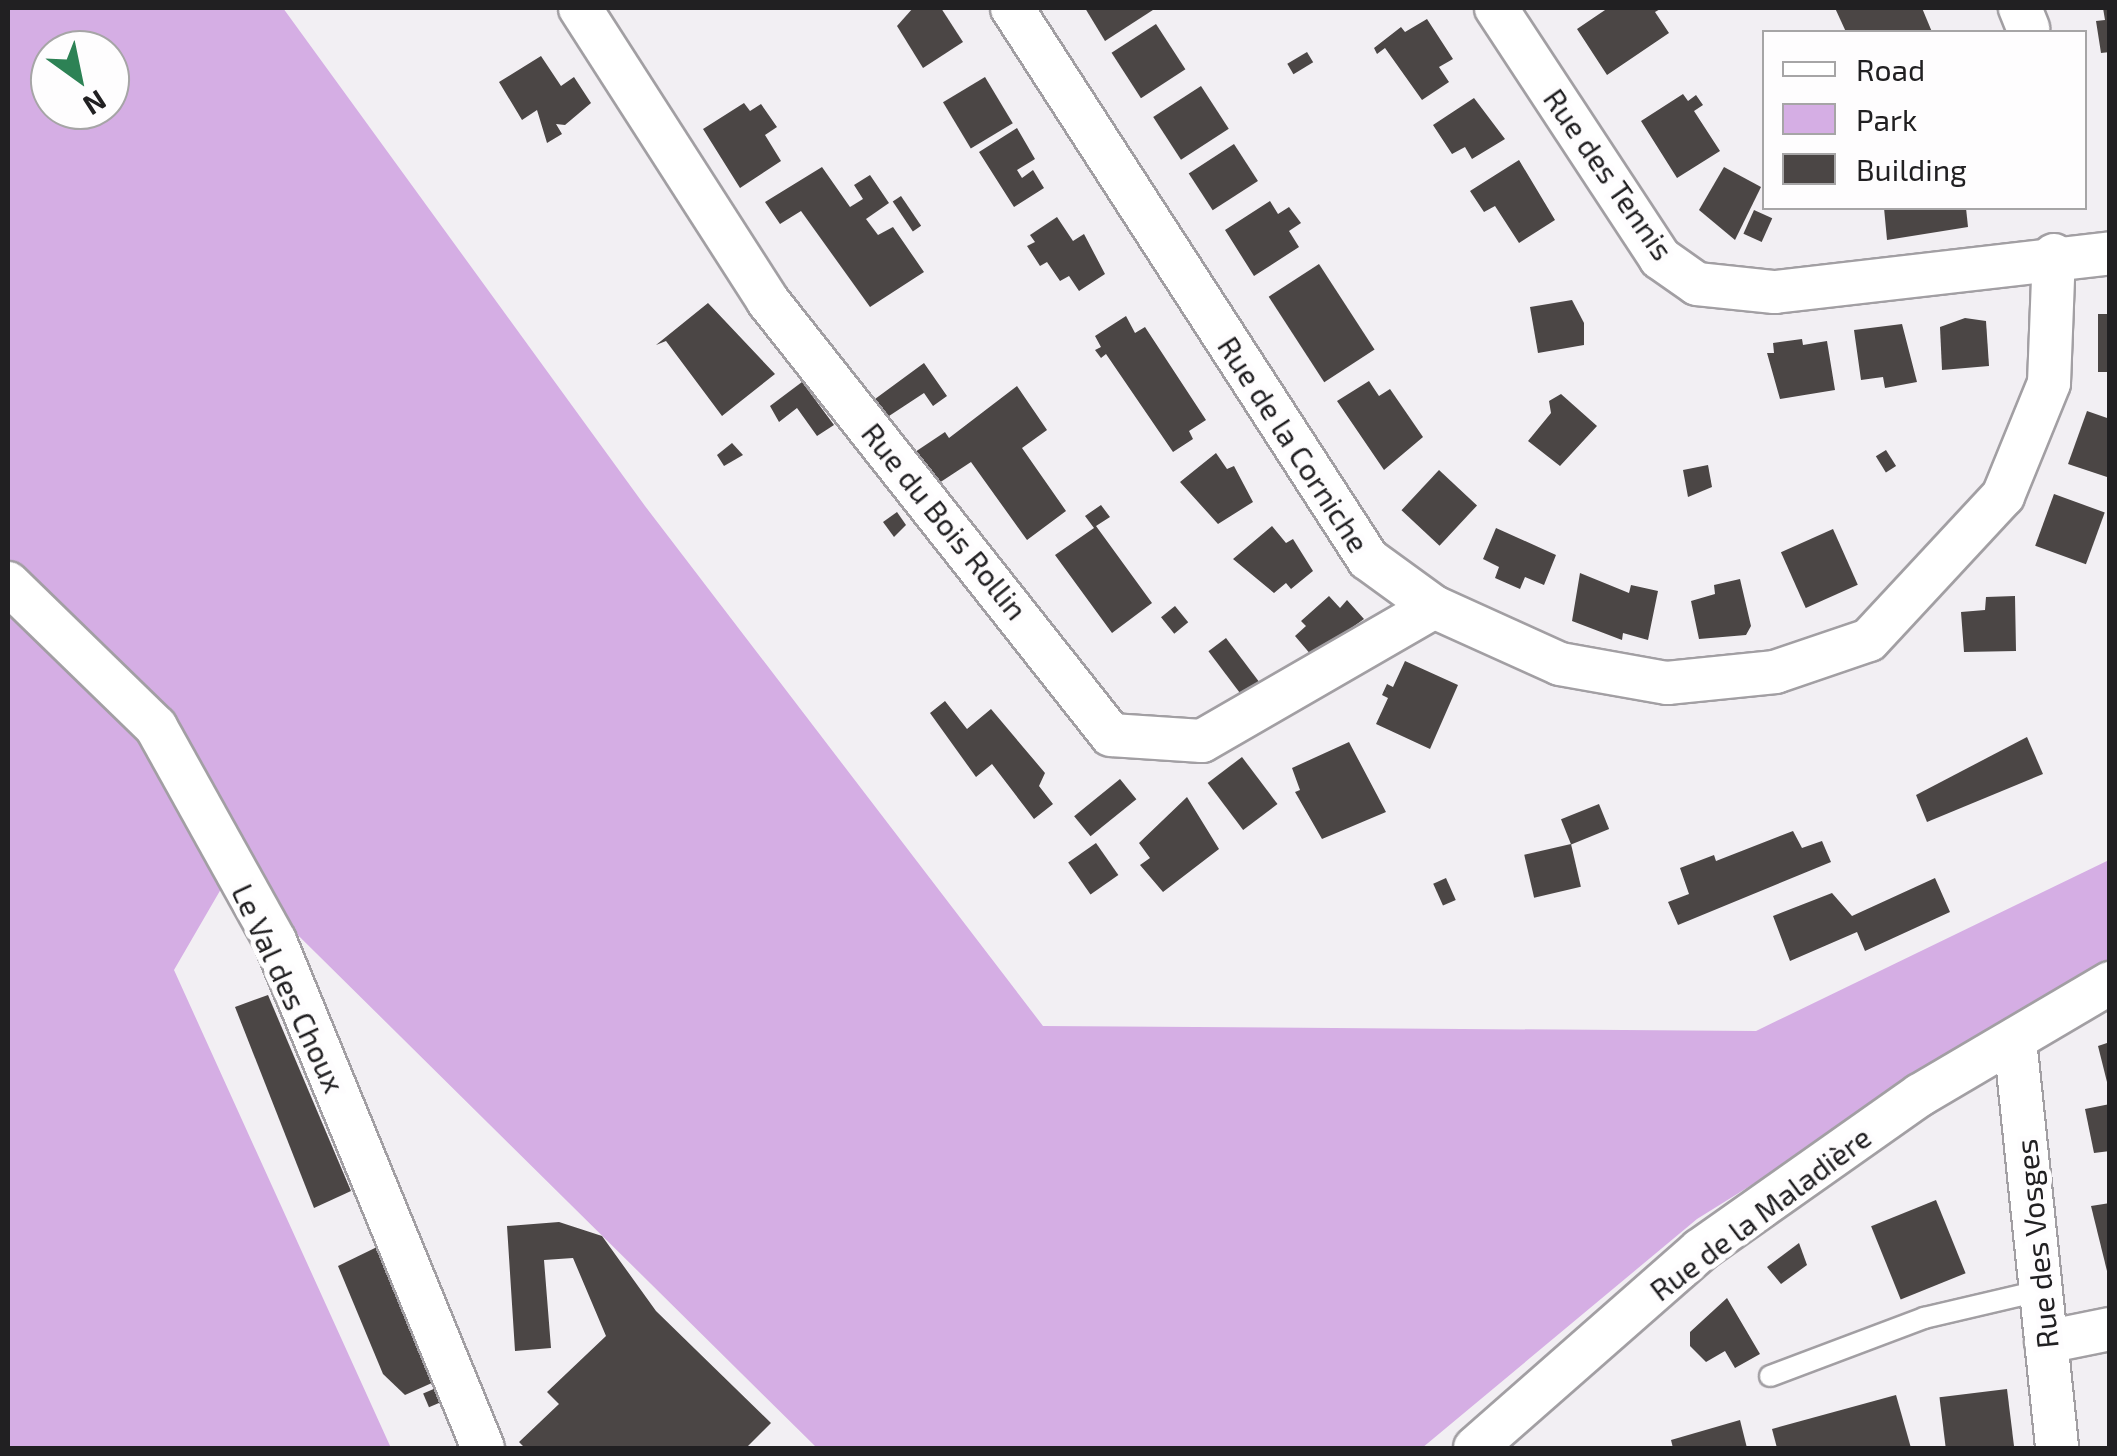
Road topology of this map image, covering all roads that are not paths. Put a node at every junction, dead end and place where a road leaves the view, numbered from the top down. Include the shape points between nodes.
1 (580, 8) edge
2 (1012, 8) edge
3 (1496, 8) edge
4 (2110, 253) edge
5 (2054, 255) junction
6 (8, 583) edge
7 (1434, 607) junction
8 (2110, 982) edge
9 (2015, 1040) junction
10 (2039, 1291) junction
11 (2110, 1330) edge
12 (2046, 1342) junction
13 (1770, 1376) dead end
14 (482, 1448) edge
15 (1476, 1448) edge
16 (2058, 1448) edge

1 - 7 street, Rue du Bois Rollin via 768,301 1111,735 1202,741
2 - 7 street, Rue de la Corniche via 1368,559
3 - 5 street, Rue des Tennis via 1660,258 1697,284 1775,292
4 - 5 street, Rue des Tennis
5 - 7 street, Rue de la Corniche via 2049,383 2003,496 1869,640 1775,672 1667,683 1560,664
6 - 14 street, Le Val des Choux via 156,727 266,924
8 - 9 street, Rue de la Maladière
9 - 10 street, Rue des Vosges
9 - 15 street, Rue de la Maladière via 1920,1095 1700,1250
10 - 12 street, Rue des Vosges
10 - 13 lane via 1924,1318
11 - 12 street
12 - 16 street, Rue des Vosges

